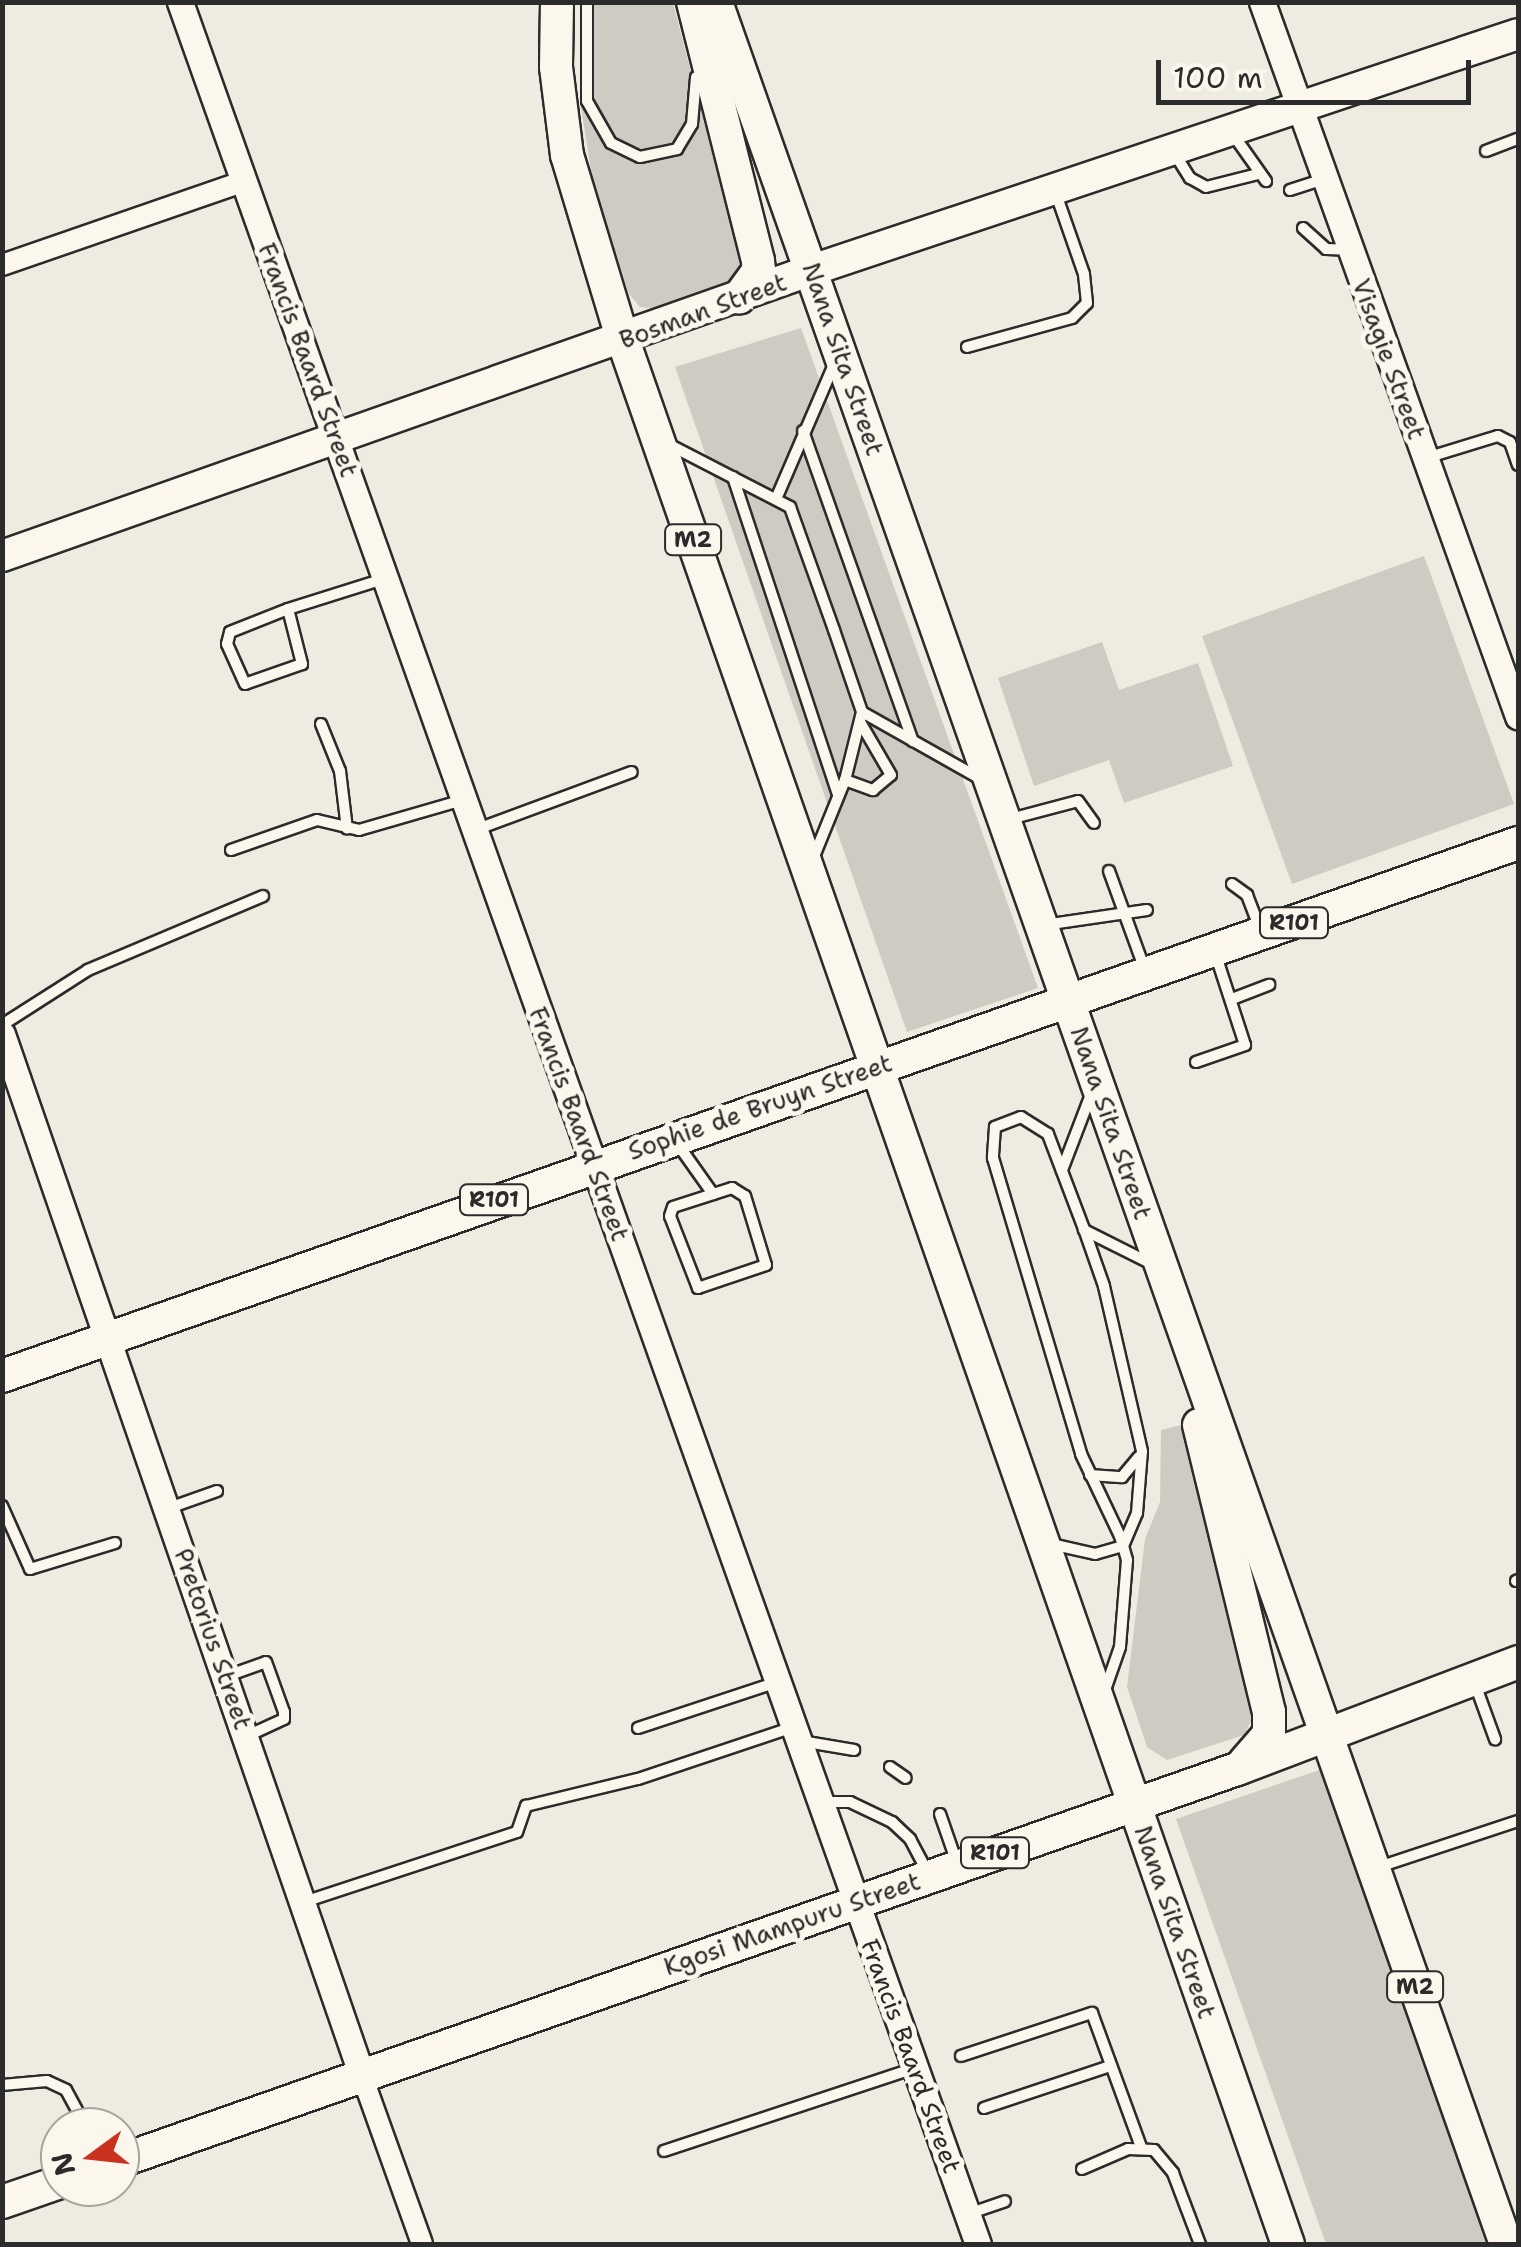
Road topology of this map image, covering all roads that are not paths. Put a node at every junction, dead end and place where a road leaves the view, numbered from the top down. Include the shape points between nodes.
1 (180, 2) edge
2 (557, 2) edge
3 (587, 2) edge
4 (681, 2) edge
5 (693, 2) edge
6 (716, 2) edge
7 (1262, 2) edge
8 (1518, 34) edge
9 (1298, 107) junction
10 (1230, 130) junction
11 (1518, 139) edge
12 (1172, 149) junction
13 (1486, 151) dead end
14 (1324, 178) junction
15 (244, 181) junction
16 (1054, 190) junction
17 (1290, 190) dead end
18 (1304, 228) dead end
19 (1350, 250) junction
20 (2, 265) edge
21 (812, 270) junction
22 (740, 298) junction
23 (623, 340) junction
24 (967, 347) dead end
25 (840, 351) junction
26 (803, 431) junction
27 (336, 439) junction
28 (658, 439) junction
29 (1425, 458) junction
30 (1518, 466) edge
31 (733, 477) junction
32 (776, 499) junction
33 (2, 556) edge
34 (385, 578) junction
35 (288, 609) junction
36 (1518, 716) edge
37 (861, 717) junction
38 (321, 724) dead end
39 (912, 741) junction
40 (632, 772) dead end
41 (845, 780) junction
42 (992, 785) junction
43 (838, 796) junction
44 (464, 800) junction
45 (1005, 821) junction
46 (1094, 823) dead end
47 (347, 828) junction
48 (474, 830) junction
49 (1518, 843) edge
50 (231, 850) dead end
51 (808, 869) junction
52 (1109, 871) dead end
53 (1232, 884) dead end
54 (263, 896) dead end
55 (1122, 910) junction
56 (1147, 910) dead end
57 (1042, 926) junction
58 (1262, 934) junction
59 (1214, 951) junction
60 (1147, 975) junction
61 (1269, 985) dead end
62 (1232, 1000) junction
63 (1070, 1003) junction
64 (2, 1024) edge
65 (2, 1034) edge
66 (1196, 1062) dead end
67 (878, 1066) junction
68 (1096, 1080) junction
69 (671, 1137) junction
70 (592, 1164) junction
71 (1062, 1170) junction
72 (713, 1194) junction
73 (1084, 1230) junction
74 (1162, 1269) junction
75 (1178, 1313) junction
76 (111, 1337) junction
77 (2, 1376) edge
78 (1142, 1451) junction
79 (1090, 1475) junction
80 (217, 1491) dead end
81 (2, 1506) edge
82 (169, 1508) junction
83 (1041, 1540) junction
84 (115, 1543) dead end
85 (1123, 1546) junction
86 (1518, 1662) edge
87 (226, 1676) junction
88 (1473, 1679) junction
89 (778, 1682) junction
90 (1100, 1708) junction
91 (638, 1728) dead end
92 (796, 1734) junction
93 (1326, 1734) junction
94 (246, 1736) junction
95 (1495, 1740) dead end
96 (854, 1750) dead end
97 (890, 1766) dead end
98 (1236, 1770) junction
99 (906, 1778) dead end
100 (820, 1802) junction
101 (1134, 1806) junction
102 (940, 1814) dead end
103 (1518, 1821) edge
104 (1374, 1869) junction
105 (944, 1871) junction
106 (856, 1901) junction
107 (303, 1902) junction
108 (961, 2056) dead end
109 (1110, 2066) junction
110 (916, 2067) junction
111 (362, 2076) junction
112 (2, 2085) edge
113 (75, 2107) edge
114 (984, 2108) dead end
115 (1141, 2147) junction
116 (664, 2150) dead end
117 (140, 2154) edge
118 (1082, 2169) dead end
119 (40, 2189) edge
120 (1005, 2201) dead end
121 (2, 2202) edge
122 (968, 2214) junction
123 (422, 2244) edge
124 (978, 2244) edge
125 (1200, 2244) edge
126 (1288, 2244) edge
127 (1506, 2244) edge

1 - 15 street, Francis Baard Street
2 - 23 main road, Nana Sita Street / M2 via 566,155
3 - 4 lane via 585,73 593,122 625,152 653,157 681,144 695,114 697,83
5 - 22 main road via 758,261
6 - 21 main road, Nana Sita Street / M2
7 - 9 street, Visagie Street
8 - 9 main road, Bosman Street
9 - 10 main road, Bosman Street
9 - 14 street, Visagie Street
10 - 12 main road, Bosman Street
10 - 12 lane via 1262,178 1201,186
11 - 13 lane
12 - 16 main road, Bosman Street
14 - 17 lane
14 - 19 street, Visagie Street
15 - 20 street
15 - 27 street, Francis Baard Street
16 - 21 main road, Bosman Street
16 - 24 lane via 1084,274 1087,302 1072,318
18 - 19 lane via 1326,249
19 - 29 street, Visagie Street
21 - 22 main road, Bosman Street
21 - 25 main road, Nana Sita Street / M2
22 - 23 main road, Bosman Street
23 - 27 main road, Bosman Street
23 - 28 main road, Nana Sita Street / M2
25 - 26 lane
25 - 42 main road, Nana Sita Street / M2
26 - 32 lane
26 - 39 lane
27 - 33 main road, Bosman Street
27 - 34 street, Francis Baard Street
28 - 31 lane
28 - 51 main road, Nana Sita Street / M2
29 - 30 lane via 1498,436 1510,442
29 - 36 street, Visagie Street
31 - 32 lane
31 - 43 lane
32 - 37 lane via 795,519
34 - 35 lane
34 - 44 street, Francis Baard Street
35 - 35 lane via 230,632 227,644 245,684 302,664
37 - 39 lane
37 - 41 lane
37 - 41 lane via 891,775 873,790
38 - 47 lane via 340,772
39 - 42 lane
40 - 48 lane
41 - 43 lane
42 - 45 main road, Nana Sita Street / M2
43 - 51 lane
44 - 47 lane
44 - 48 street, Francis Baard Street
45 - 46 lane via 1078,801
45 - 57 main road, Nana Sita Street / M2
47 - 50 lane via 317,820
48 - 70 street, Francis Baard Street
49 - 58 main road, Sophie de Bruyn Street / R101
51 - 67 main road, Nana Sita Street / M2
52 - 55 lane
53 - 58 lane via 1247,894
54 - 64 lane via 88,970
55 - 56 lane
55 - 57 lane
55 - 60 lane
57 - 63 main road, Nana Sita Street / M2
58 - 59 main road, Sophie de Bruyn Street / R101
59 - 60 main road, Sophie de Bruyn Street / R101
59 - 62 lane
60 - 63 main road, Sophie de Bruyn Street / R101
61 - 62 lane
62 - 66 lane via 1245,1045
63 - 67 main road, Sophie de Bruyn Street / R101
63 - 68 main road, Nana Sita Street / M2
65 - 76 street, Pretorius Street
67 - 69 main road, Sophie de Bruyn Street / R101
67 - 83 main road, Nana Sita Street / M2
68 - 71 lane
68 - 74 main road, Nana Sita Street / M2
69 - 70 main road, Sophie de Bruyn Street / R101
69 - 72 lane
70 - 76 main road, Sophie de Bruyn Street / R101
70 - 89 street, Francis Baard Street
71 - 73 lane
71 - 79 lane via 1048,1134 1036,1123 1022,1117 995,1127 993,1158
72 - 72 lane via 732,1188 745,1196 766,1265 698,1288 670,1216 681,1201
73 - 74 lane
73 - 78 lane via 1104,1286
74 - 75 main road, Nana Sita Street / M2
75 - 93 main road, Nana Sita Street / M2
75 - 98 main road via 1210,1476 1269,1712 1269,1734
76 - 77 main road, Sophie de Bruyn Street / R101
76 - 82 street, Pretorius Street
78 - 79 lane via 1122,1477
78 - 85 lane via 1137,1512
79 - 85 lane
80 - 82 lane
81 - 84 lane via 30,1568
82 - 87 street, Pretorius Street
83 - 85 lane via 1072,1553
83 - 90 main road, Nana Sita Street / M2
85 - 90 lane via 1120,1647
86 - 88 main road, Kgosi Mampuru Street / R101
87 - 94 street, Pretorius Street
87 - 94 lane via 266,1662 284,1719
88 - 93 main road, Kgosi Mampuru Street / R101
88 - 95 lane
89 - 91 lane
89 - 92 street, Francis Baard Street
90 - 101 main road, Nana Sita Street / M2
92 - 96 lane
92 - 100 street, Francis Baard Street
92 - 107 lane via 526,1806 517,1832
93 - 98 main road, Kgosi Mampuru Street / R101
93 - 104 main road, Nana Sita Street / M2
94 - 107 street, Pretorius Street
97 - 99 lane
98 - 101 main road, Kgosi Mampuru Street / R101
100 - 105 lane via 850,1802 892,1822
100 - 106 street, Francis Baard Street
101 - 105 main road, Kgosi Mampuru Street / R101
101 - 126 main road, Nana Sita Street / M2
102 - 105 lane
103 - 104 lane
104 - 127 main road, Nana Sita Street / M2
105 - 106 main road, Kgosi Mampuru Street / R101
106 - 110 street, Francis Baard Street
106 - 111 main road, Kgosi Mampuru Street / R101
107 - 111 street, Pretorius Street
108 - 109 lane via 1092,2013
109 - 114 lane
109 - 115 lane
110 - 116 lane
110 - 122 street, Francis Baard Street
111 - 117 main road, Kgosi Mampuru Street / R101
111 - 123 street, Pretorius Street
112 - 113 lane via 46,2080 66,2090
115 - 118 lane
115 - 125 lane via 1164,2158
119 - 121 main road
120 - 122 lane
122 - 124 street, Francis Baard Street

